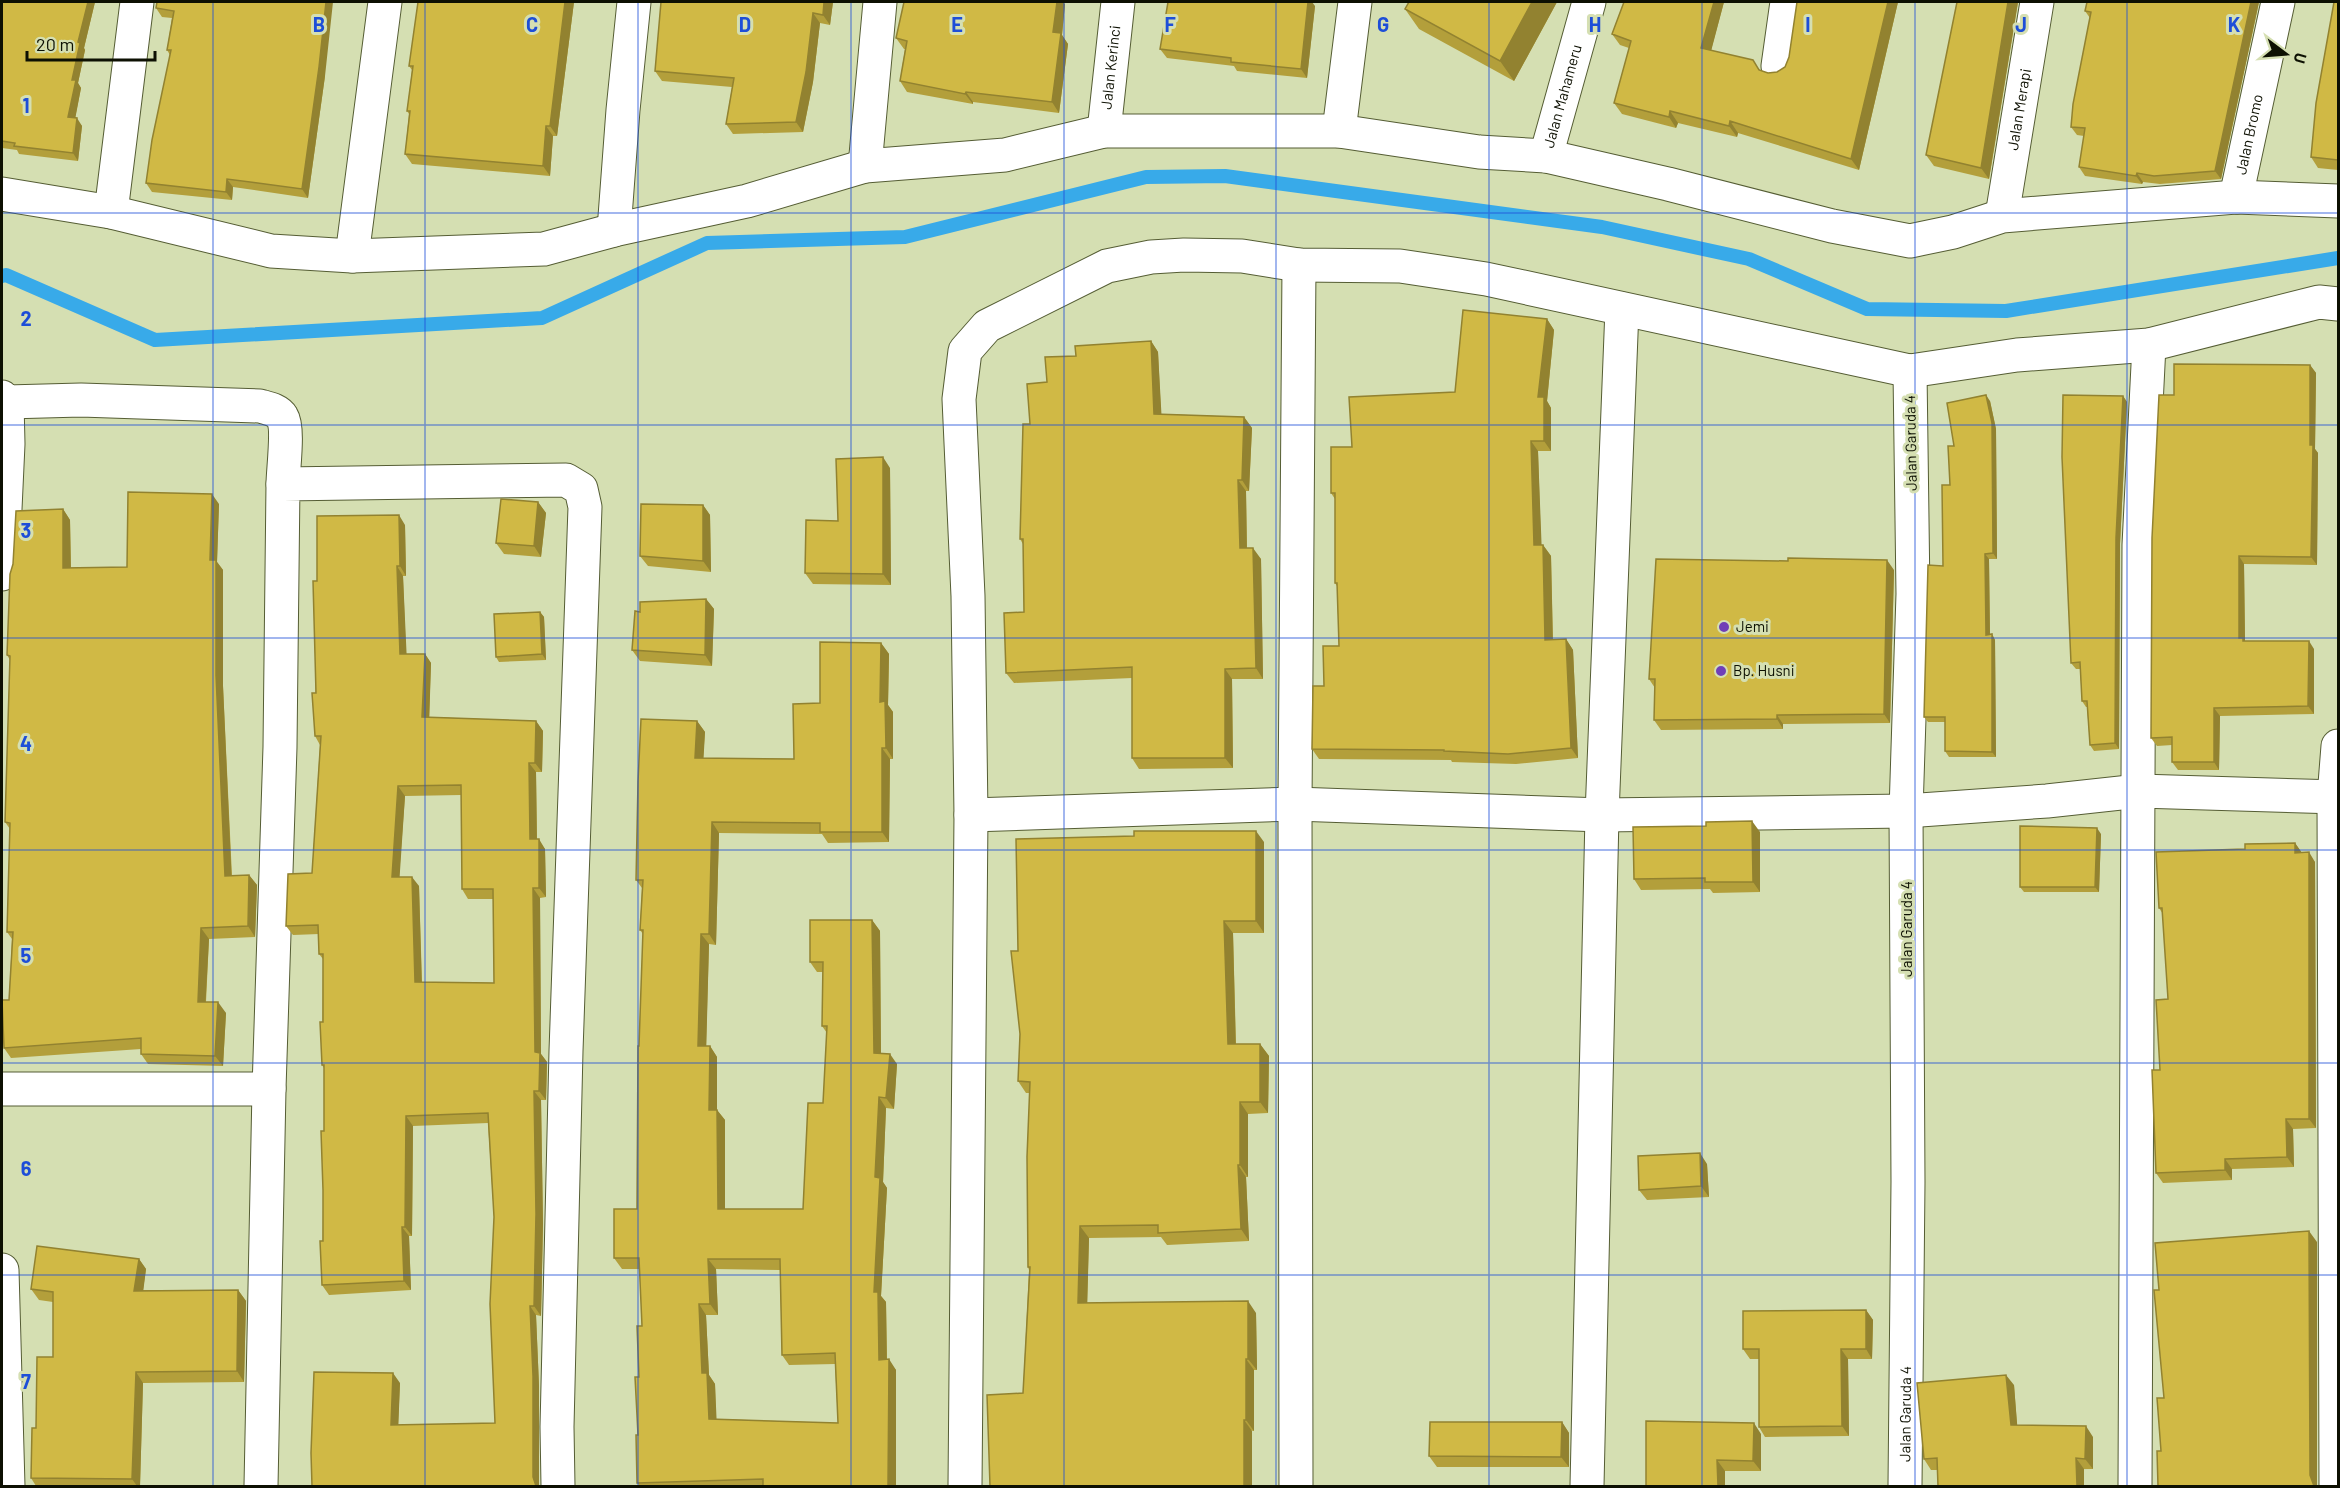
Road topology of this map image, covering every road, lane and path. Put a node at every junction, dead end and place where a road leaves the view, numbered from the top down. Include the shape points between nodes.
1 (137, 2) edge
2 (385, 2) edge
3 (634, 2) edge
4 (880, 2) edge
5 (1118, 2) edge
6 (1355, 2) edge
7 (1589, 2) edge
8 (1787, 2) edge
9 (2037, 2) edge
10 (2278, 2) edge
11 (1778, 66) dead end
12 (1104, 131) junction
13 (1339, 131) junction
14 (1546, 156) junction
15 (865, 166) junction
16 (2, 194) edge
17 (2236, 197) junction
18 (2338, 201) edge
19 (111, 212) junction
20 (2002, 216) junction
21 (615, 230) junction
22 (352, 256) junction
23 (1299, 265) junction
24 (2338, 304) edge
25 (1622, 309) junction
26 (2149, 345) junction
27 (1910, 371) junction
28 (4, 399) edge
29 (283, 484) junction
30 (2, 574) edge
31 (2338, 746) edge
32 (2139, 791) junction
33 (2336, 797) edge
34 (1295, 804) junction
35 (1906, 811) junction
36 (971, 815) junction
37 (1602, 815) junction
38 (2, 1089) edge
39 (269, 1089) junction
40 (2, 1270) edge
41 (8, 1486) edge
42 (261, 1486) edge
43 (558, 1486) edge
44 (965, 1486) edge
45 (1296, 1486) edge
46 (1587, 1486) edge
47 (1905, 1486) edge
48 (2134, 1486) edge
49 (2336, 1486) edge

1 - 19 street
2 - 22 street
3 - 21 street
4 - 15 street
5 - 12 street, Jalan Kerinci
6 - 13 street
7 - 14 street, Jalan Mahameru
8 - 11 street
9 - 20 street, Jalan Merapi
10 - 17 street, Jalan Bromo
12 - 13 street
12 - 15 street via 1005,155
13 - 14 street via 1479,152
14 - 20 street via 1832,226 1910,241
15 - 21 street via 747,201
16 - 19 street
17 - 18 street
17 - 20 street
19 - 22 street via 271,251
21 - 22 street via 544,249
23 - 25 street via 1400,266 1486,279
23 - 34 street
23 - 36 street via 1242,256 1185,255 1107,266 987,326 965,351 959,399 968,596
24 - 26 street via 2319,302
25 - 27 street
25 - 37 street
26 - 27 street via 2017,355
26 - 32 street via 2139,545
27 - 35 street, Jalan Garuda 4 via 1913,594
28 - 29 street via 271,409 281,415 285,425
28 - 30 street
29 - 39 street via 280,747
29 - 43 street via 566,480 581,489 585,507 566,1051
31 - 33 street
32 - 33 street
32 - 35 street
32 - 48 street
33 - 49 street
34 - 36 street
34 - 37 street
34 - 45 street
35 - 37 street
35 - 47 street, Jalan Garuda 4
36 - 44 street
37 - 46 street
38 - 39 street
39 - 42 street
40 - 41 street

